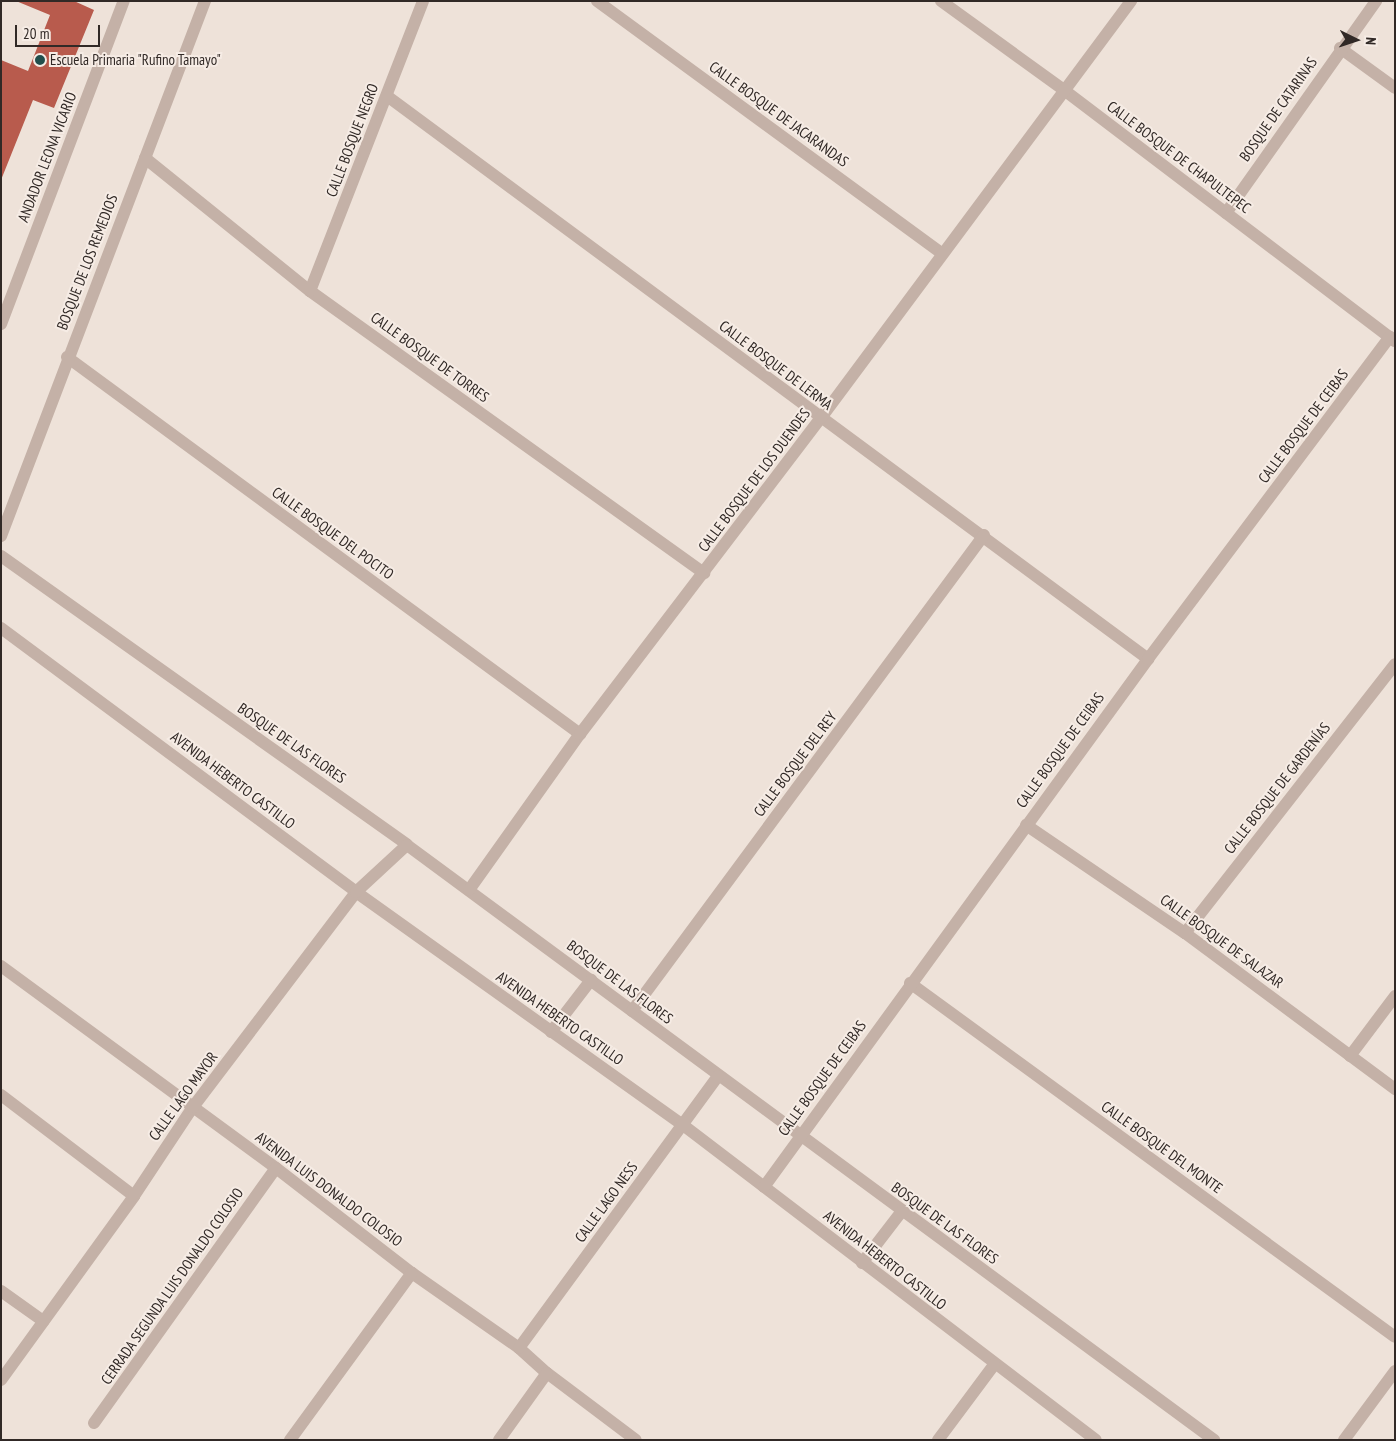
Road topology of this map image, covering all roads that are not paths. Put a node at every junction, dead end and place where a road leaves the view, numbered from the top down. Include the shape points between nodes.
1 (124, 1) edge
2 (205, 1) edge
3 (424, 1) edge
4 (596, 1) edge
5 (941, 1) edge
6 (1131, 1) edge
7 (1376, 1) edge
8 (1340, 48) junction
9 (1395, 88) edge
10 (1064, 90) junction
11 (387, 96) junction
12 (145, 158) junction
13 (1226, 213) junction
14 (942, 253) junction
15 (310, 291) junction
16 (1, 324) edge
17 (1392, 339) edge
18 (67, 357) junction
19 (821, 418) junction
20 (1, 536) edge
21 (984, 536) junction
22 (1, 556) edge
23 (704, 573) junction
24 (1, 628) edge
25 (1148, 659) junction
26 (1395, 664) edge
27 (580, 734) junction
28 (1026, 825) junction
29 (407, 845) junction
30 (469, 890) junction
31 (356, 892) junction
32 (1185, 932) junction
33 (1, 966) edge
34 (591, 980) junction
35 (910, 983) junction
36 (1395, 996) edge
37 (632, 1011) junction
38 (551, 1032) junction
39 (1350, 1056) junction
40 (718, 1076) junction
41 (1395, 1089) edge
42 (1, 1095) edge
43 (193, 1107) junction
44 (683, 1125) junction
45 (800, 1136) junction
46 (276, 1168) junction
47 (764, 1187) junction
48 (134, 1196) junction
49 (902, 1212) junction
50 (862, 1263) junction
51 (412, 1273) junction
52 (1, 1291) edge
53 (43, 1321) junction
54 (1395, 1337) edge
55 (519, 1348) junction
56 (994, 1365) junction
57 (1395, 1371) edge
58 (547, 1374) junction
59 (1, 1380) edge
60 (94, 1424) dead end
61 (290, 1440) edge
62 (499, 1440) edge
63 (636, 1440) edge
64 (938, 1440) edge
65 (1096, 1440) edge
66 (1214, 1440) edge
67 (1344, 1440) edge

1 - 16 street, ANDADOR LEONA VICARIO
2 - 12 street, BOSQUE DE LOS REMEDIOS
3 - 11 street, CALLE BOSQUE NEGRO
4 - 14 street, CALLE BOSQUE DE JACARANDAS
5 - 10 street, CALLE BOSQUE DE CHAPULTEPEC
6 - 10 street, CALLE BOSQUE DE LOS DUENDES
7 - 8 street, BOSQUE DE CATARINAS
8 - 9 street
8 - 13 street, BOSQUE DE CATARINAS
10 - 13 street, CALLE BOSQUE DE CHAPULTEPEC
10 - 14 street, CALLE BOSQUE DE LOS DUENDES
11 - 15 street, CALLE BOSQUE NEGRO
11 - 19 street, CALLE BOSQUE DE LERMA
12 - 15 street, CALLE BOSQUE DE TORRES
12 - 18 street, BOSQUE DE LOS REMEDIOS
13 - 17 street, CALLE BOSQUE DE CHAPULTEPEC
14 - 19 street, CALLE BOSQUE DE LOS DUENDES
15 - 23 street, CALLE BOSQUE DE TORRES
17 - 25 street, CALLE BOSQUE DE CEIBAS
18 - 20 street, BOSQUE DE LOS REMEDIOS
18 - 27 street, CALLE BOSQUE DEL POCITO
19 - 21 street, CALLE BOSQUE DE LERMA
19 - 23 street, CALLE BOSQUE DE LOS DUENDES
21 - 25 street, CALLE BOSQUE DE LERMA
21 - 37 street, CALLE BOSQUE DEL REY
22 - 29 street, BOSQUE DE LAS FLORES
23 - 27 street, CALLE BOSQUE DE LOS DUENDES
24 - 31 street, AVENIDA HEBERTO CASTILLO
25 - 28 street, CALLE BOSQUE DE CEIBAS
26 - 32 street, CALLE BOSQUE DE GARDENÍAS
27 - 30 street, CALLE BOSQUE DE LOS DUENDES
28 - 32 street, CALLE BOSQUE DE SALAZAR
28 - 35 street, CALLE BOSQUE DE CEIBAS
29 - 30 street, BOSQUE DE LAS FLORES
29 - 31 street, CALLE LAGO MAYOR
30 - 34 street, BOSQUE DE LAS FLORES
31 - 38 street, AVENIDA HEBERTO CASTILLO
31 - 43 street, CALLE LAGO MAYOR
32 - 39 street, CALLE BOSQUE DE SALAZAR
33 - 43 street, AVENIDA LUIS DONALDO COLOSIO
34 - 37 street, BOSQUE DE LAS FLORES
34 - 38 street
35 - 45 street, CALLE BOSQUE DE CEIBAS
35 - 54 street, CALLE BOSQUE DEL MONTE
36 - 39 street
37 - 40 street, BOSQUE DE LAS FLORES
38 - 44 street, AVENIDA HEBERTO CASTILLO
39 - 41 street, CALLE BOSQUE DE SALAZAR
40 - 44 street, CALLE LAGO NESS
40 - 45 street, BOSQUE DE LAS FLORES
42 - 48 street
43 - 46 street, AVENIDA LUIS DONALDO COLOSIO
43 - 48 street, CALLE LAGO MAYOR
44 - 47 street, AVENIDA HEBERTO CASTILLO
44 - 55 street, CALLE LAGO NESS
45 - 47 street, CALLE BOSQUE DE CEIBAS
45 - 49 street, BOSQUE DE LAS FLORES
46 - 51 street, AVENIDA LUIS DONALDO COLOSIO
46 - 60 street, CERRADA SEGUNDA LUIS DONALDO COLOSIO
47 - 50 street, AVENIDA HEBERTO CASTILLO
48 - 53 street, CALLE LAGO MAYOR
49 - 50 street
49 - 66 street, BOSQUE DE LAS FLORES
50 - 56 street, AVENIDA HEBERTO CASTILLO
51 - 55 street, AVENIDA LUIS DONALDO COLOSIO
51 - 61 street
52 - 53 street
53 - 59 street, CALLE LAGO MAYOR
55 - 58 street, AVENIDA LUIS DONALDO COLOSIO
56 - 64 street
56 - 65 street, AVENIDA HEBERTO CASTILLO
57 - 67 street
58 - 62 street
58 - 63 street, AVENIDA LUIS DONALDO COLOSIO

